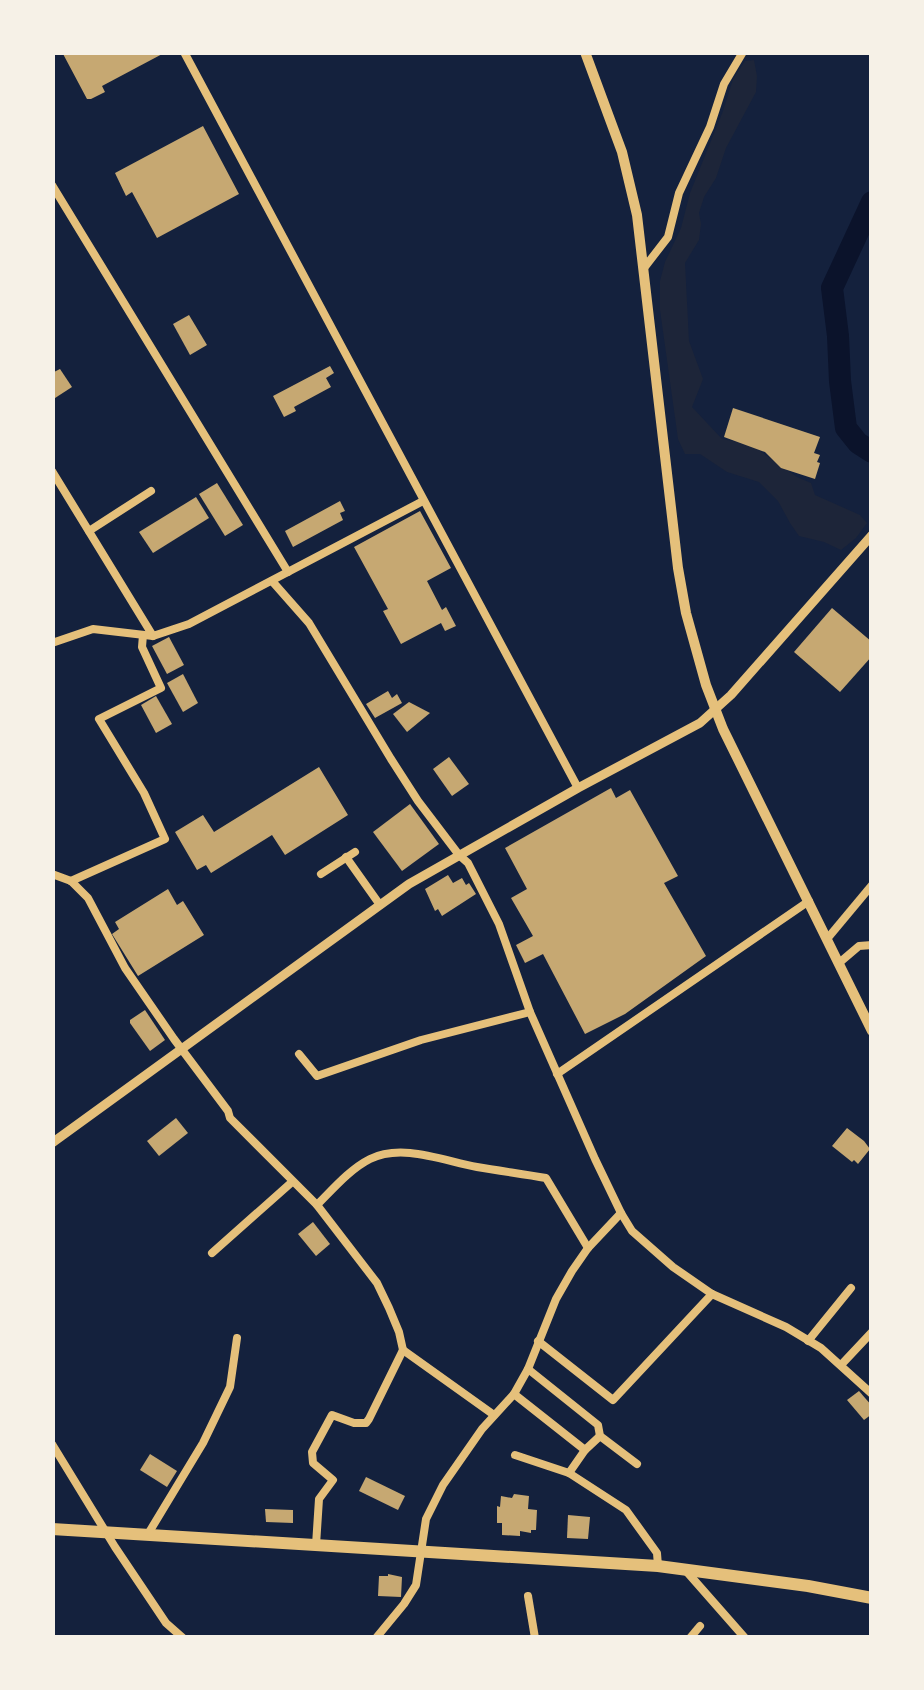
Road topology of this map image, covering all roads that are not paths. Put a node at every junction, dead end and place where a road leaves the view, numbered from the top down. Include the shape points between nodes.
1 (184, 52) edge
2 (585, 52) edge
3 (743, 52) edge
4 (52, 186) edge
5 (644, 268) junction
6 (52, 471) edge
7 (151, 491) dead end
8 (423, 500) junction
9 (89, 531) junction
10 (872, 535) edge
11 (288, 572) junction
12 (272, 581) junction
13 (143, 635) junction
14 (154, 636) junction
15 (52, 643) edge
16 (716, 709) junction
17 (578, 788) junction
18 (459, 855) junction
19 (52, 874) edge
20 (321, 874) dead end
21 (71, 881) junction
22 (872, 885) edge
23 (809, 902) junction
24 (380, 904) junction
25 (827, 940) junction
26 (872, 945) edge
27 (839, 963) junction
28 (530, 1012) junction
29 (872, 1031) edge
30 (181, 1049) junction
31 (300, 1054) dead end
32 (557, 1074) junction
33 (52, 1142) edge
34 (292, 1182) junction
35 (317, 1205) junction
36 (620, 1213) junction
37 (588, 1248) junction
38 (212, 1253) dead end
39 (851, 1288) dead end
40 (712, 1294) junction
41 (872, 1332) edge
42 (237, 1338) dead end
43 (538, 1341) junction
44 (808, 1341) junction
45 (403, 1350) junction
46 (841, 1365) junction
47 (528, 1369) junction
48 (514, 1394) junction
49 (872, 1394) edge
50 (493, 1417) junction
51 (500, 1428) dead end
52 (600, 1436) junction
53 (52, 1444) edge
54 (585, 1450) junction
55 (515, 1455) dead end
56 (638, 1464) dead end
57 (570, 1473) junction
58 (52, 1528) edge
59 (105, 1531) junction
60 (148, 1534) junction
61 (316, 1544) junction
62 (422, 1550) junction
63 (658, 1566) junction
64 (684, 1568) junction
65 (528, 1596) dead end
66 (872, 1598) edge
67 (700, 1626) dead end
68 (183, 1638) edge
69 (376, 1638) edge
70 (535, 1638) edge
71 (690, 1638) edge
72 (746, 1638) edge

1 - 8 street
2 - 5 main road via 622,152
3 - 5 street via 679,193 668,237
4 - 11 street
5 - 16 main road via 678,568
6 - 9 street
7 - 9 street
8 - 11 street
8 - 17 street
9 - 14 street
10 - 16 street
11 - 12 street
12 - 14 street
12 - 18 street via 309,623 390,759
13 - 14 street
13 - 15 street via 92,629
13 - 21 street via 160,688 100,719 164,839
16 - 17 street
16 - 23 main road
17 - 18 street
18 - 24 street
18 - 28 street via 499,924
19 - 21 street
20 - 24 street via 351,854
21 - 30 street
22 - 25 street
23 - 25 main road
23 - 32 street
24 - 30 street
25 - 27 main road
26 - 27 street via 859,946
27 - 29 main road
28 - 31 street via 317,1076
28 - 32 street
30 - 33 street
30 - 34 street via 230,1118
32 - 36 street
34 - 35 street
34 - 38 street
35 - 37 street via 372,1158 438,1158 546,1178
35 - 45 street via 377,1283
36 - 37 street
36 - 40 street via 649,1248
37 - 43 street
39 - 44 street
40 - 43 street via 613,1400
40 - 44 street
41 - 46 street
42 - 60 street via 230,1388
43 - 47 street
44 - 46 street
45 - 50 street
45 - 61 street via 366,1423 332,1415 312,1452 312,1463 333,1480 319,1498
46 - 49 street
47 - 48 street
47 - 52 street via 598,1425
48 - 50 street
48 - 54 street
50 - 51 street
50 - 62 street via 443,1485 426,1519
52 - 54 street
52 - 56 street
53 - 59 street
54 - 57 street
55 - 57 street
57 - 63 street via 626,1510
58 - 59 highway
59 - 60 highway
59 - 68 street
60 - 61 highway
61 - 62 highway
62 - 63 highway
62 - 69 street via 416,1584
63 - 64 highway
64 - 66 highway
64 - 72 street
65 - 70 street
67 - 71 street

